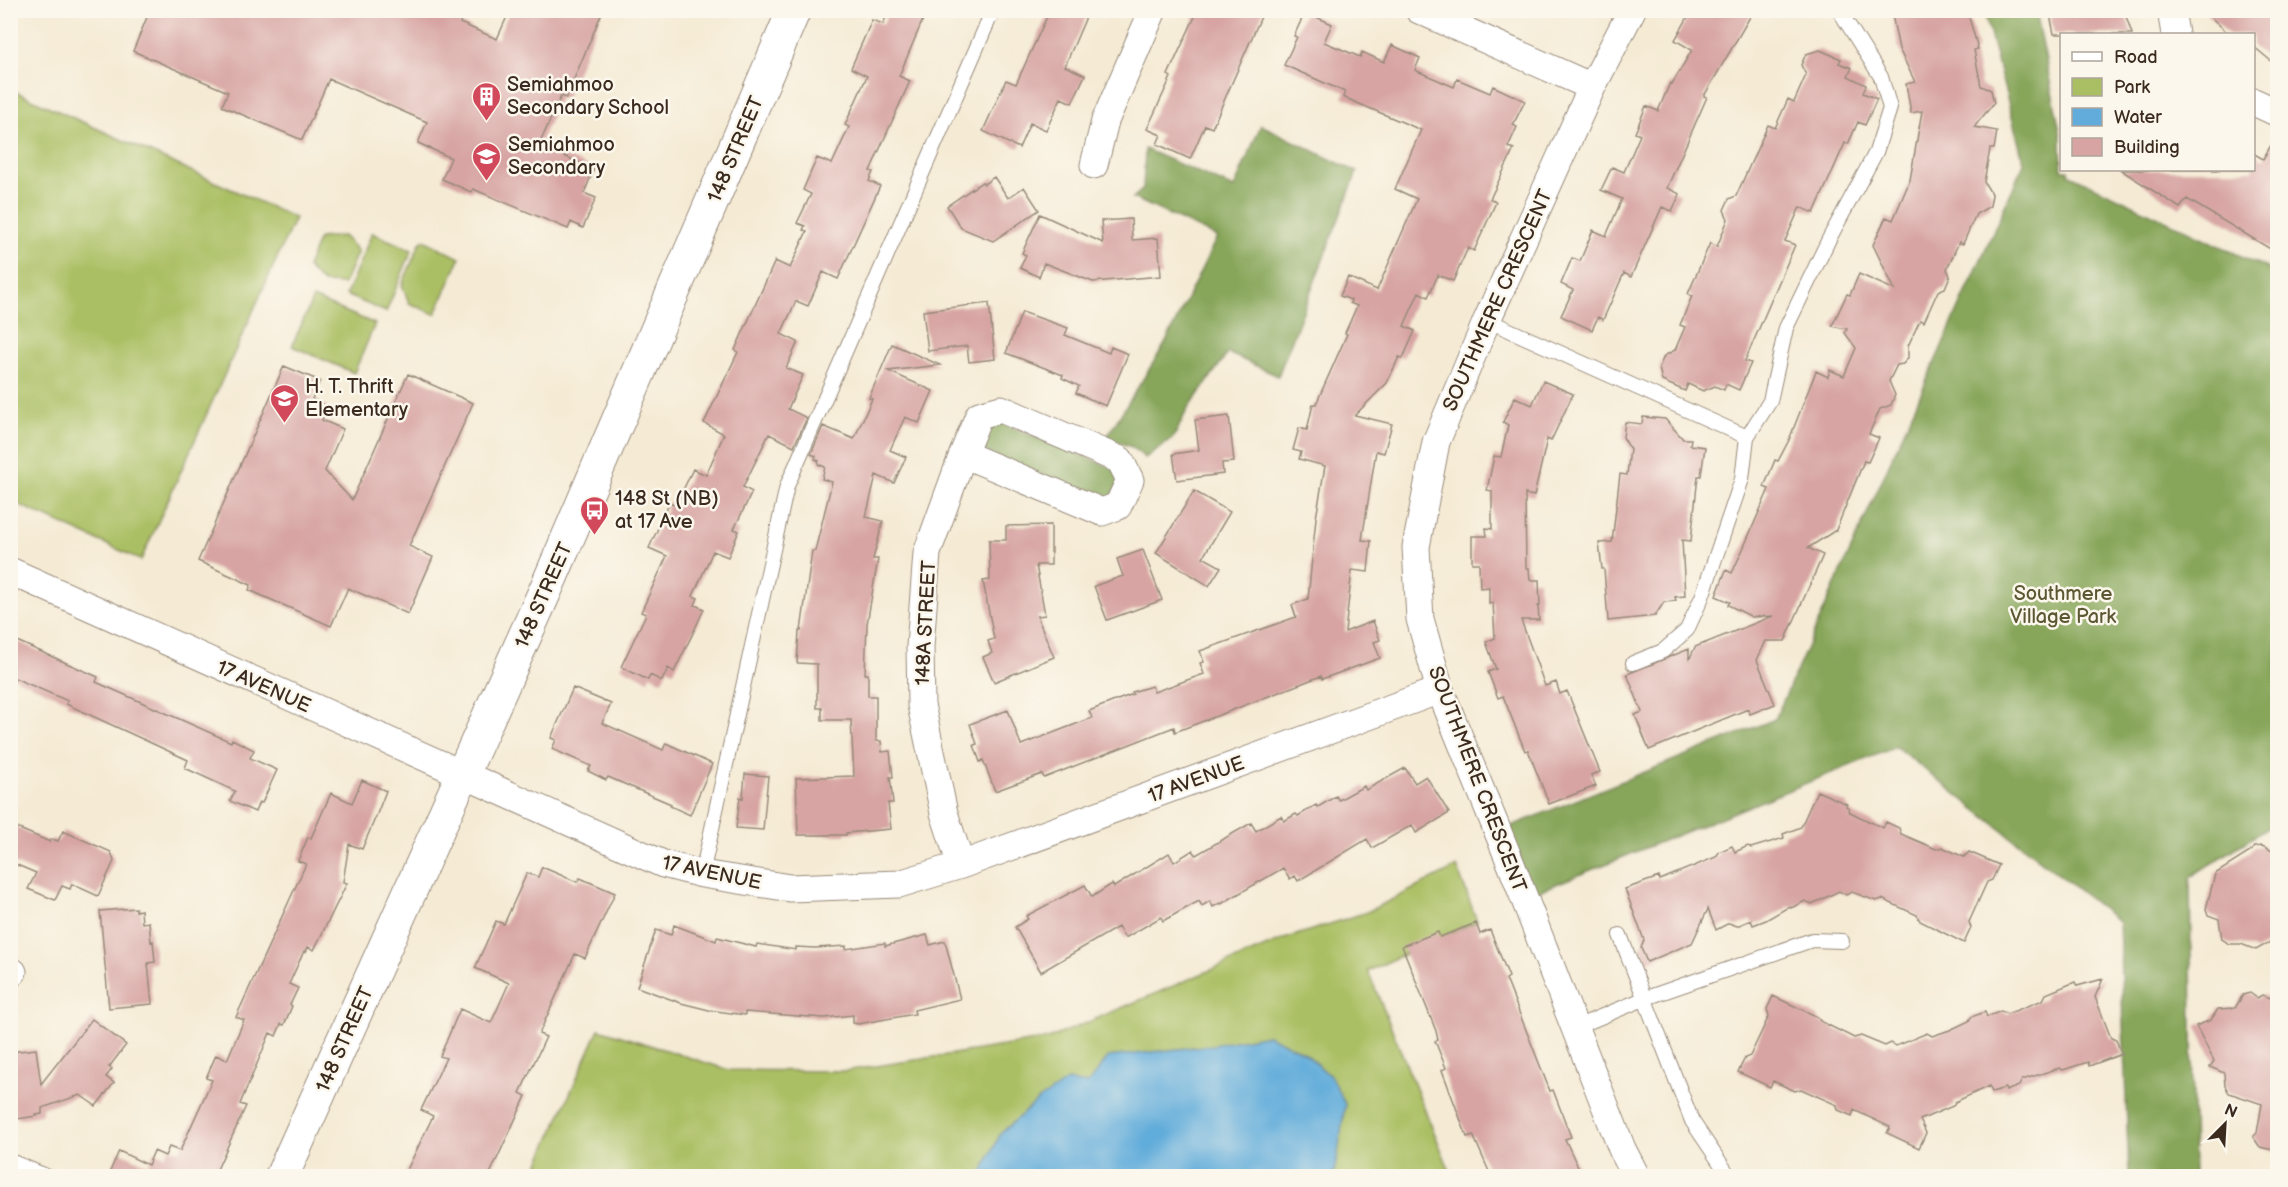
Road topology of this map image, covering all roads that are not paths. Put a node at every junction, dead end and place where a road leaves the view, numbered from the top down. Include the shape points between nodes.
1 (794, 10) edge
2 (993, 10) edge
3 (1153, 10) edge
4 (1419, 10) edge
5 (1632, 10) edge
6 (1839, 10) edge
7 (2171, 10) edge
8 (2175, 33) edge
9 (1592, 87) junction
10 (2255, 103) edge
11 (2277, 113) edge
12 (1094, 165) dead end
13 (1487, 320) junction
14 (1747, 437) junction
15 (963, 454) junction
16 (10, 571) edge
17 (1633, 663) dead end
18 (1440, 690) junction
19 (463, 775) junction
20 (961, 865) junction
21 (702, 874) junction
22 (1620, 935) dead end
23 (1842, 941) dead end
24 (1646, 998) junction
25 (1574, 1028) junction
26 (10, 1161) edge
27 (46, 1176) edge
28 (282, 1176) edge
29 (1636, 1176) edge
30 (1729, 1176) edge

1 - 19 main road, 148 STREET
2 - 21 lane via 787,486
3 - 12 street via 1105,121
4 - 9 street
5 - 9 street, SOUTHMERE CRESCENT
6 - 14 lane via 1881,77 1890,108 1876,152 1786,328 1770,401
7 - 8 street
9 - 13 street, SOUTHMERE CRESCENT
10 - 11 street
13 - 14 lane
13 - 18 street, SOUTHMERE CRESCENT via 1436,442 1416,547 1420,619
14 - 17 lane via 1742,479 1687,630 1663,651
15 - 15 street, 148A STREET via 1102,512 1118,506 1130,480 1120,460 1001,409 979,415
15 - 20 street, 148A STREET via 927,553 920,647 921,705 944,813
16 - 19 street, 17 AVENUE
18 - 20 street, 17 AVENUE
18 - 25 street, SOUTHMERE CRESCENT
19 - 21 street, 17 AVENUE via 663,864
19 - 28 main road, 148 STREET
20 - 21 street, 17 AVENUE via 899,884 801,888
22 - 24 lane
23 - 24 lane via 1812,940
24 - 25 lane
24 - 30 lane via 1692,1121
25 - 29 street, SOUTHMERE CRESCENT
26 - 27 lane

